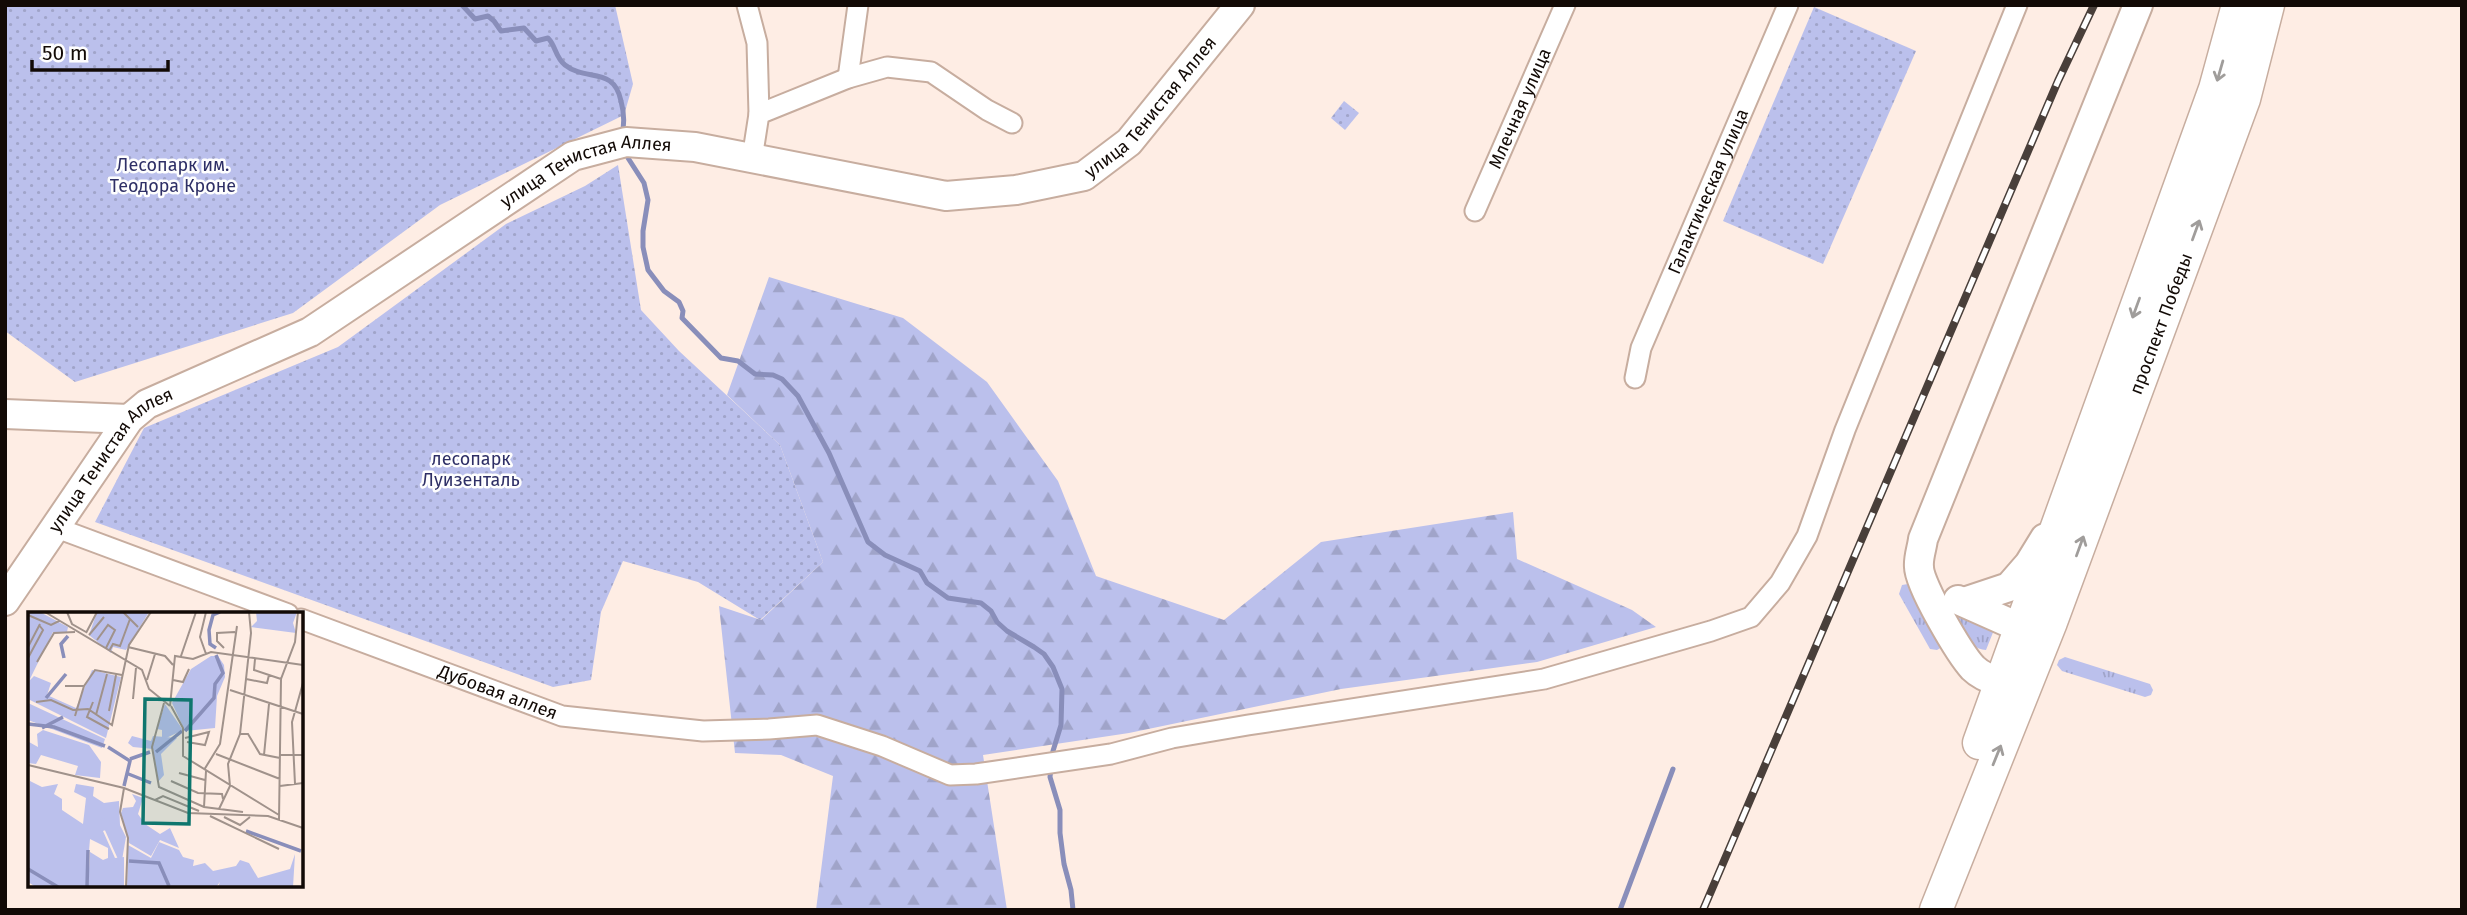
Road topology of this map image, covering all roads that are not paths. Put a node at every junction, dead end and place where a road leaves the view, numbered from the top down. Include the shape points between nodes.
1 (747, 5) edge
2 (858, 5) edge
3 (1240, 5) edge
4 (1566, 5) edge
5 (1788, 5) edge
6 (2017, 5) edge
7 (2138, 5) edge
8 (2238, 5) edge
9 (2268, 5) edge
10 (848, 78) junction
11 (759, 114) junction
12 (1012, 123) dead end
13 (752, 159) junction
14 (1475, 211) dead end
15 (1635, 378) dead end
16 (5, 414) edge
17 (130, 419) junction
18 (2060, 523) junction
19 (57, 528) junction
20 (1926, 588) junction
21 (5, 601) edge
22 (1964, 602) junction
23 (283, 612) edge
24 (303, 620) edge
25 (2033, 633) junction
26 (2002, 683) junction
27 (1922, 910) edge
28 (1936, 910) edge

1 - 11 street via 757,43
2 - 10 street
3 - 13 street, улица Тенистая Аллея via 1129,142 1084,176 1016,190 946,196
4 - 14 street, Млечная улица
5 - 15 street, Галактическая улица via 1641,348
6 - 24 street, Дубовая аллея via 1845,430 1807,536 1780,583 1751,617 1544,679 1248,724 1111,754 950,775 817,725 703,731 562,716
7 - 20 street via 1923,539 1919,568
8 -> 18 main road, проспект Победы via 2215,89
25 -> 9 main road, проспект Победы via 2244,99
10 - 11 street
10 - 12 street via 887,67 931,72
11 - 13 street
13 - 17 street, улица Тенистая Аллея via 695,147 626,142 573,156 310,332 147,404
16 - 17 street
17 - 19 street, улица Тенистая Аллея
18 - 22 street via 2009,587
18 - 25 main road, проспект Победы
19 - 21 street, улица Тенистая Аллея
19 - 23 street
20 - 22 street
20 - 26 street via 1974,669
22 - 25 street
25 - 26 main road, проспект Победы
28 -> 25 main road, проспект Победы
26 - 27 main road, проспект Победы

